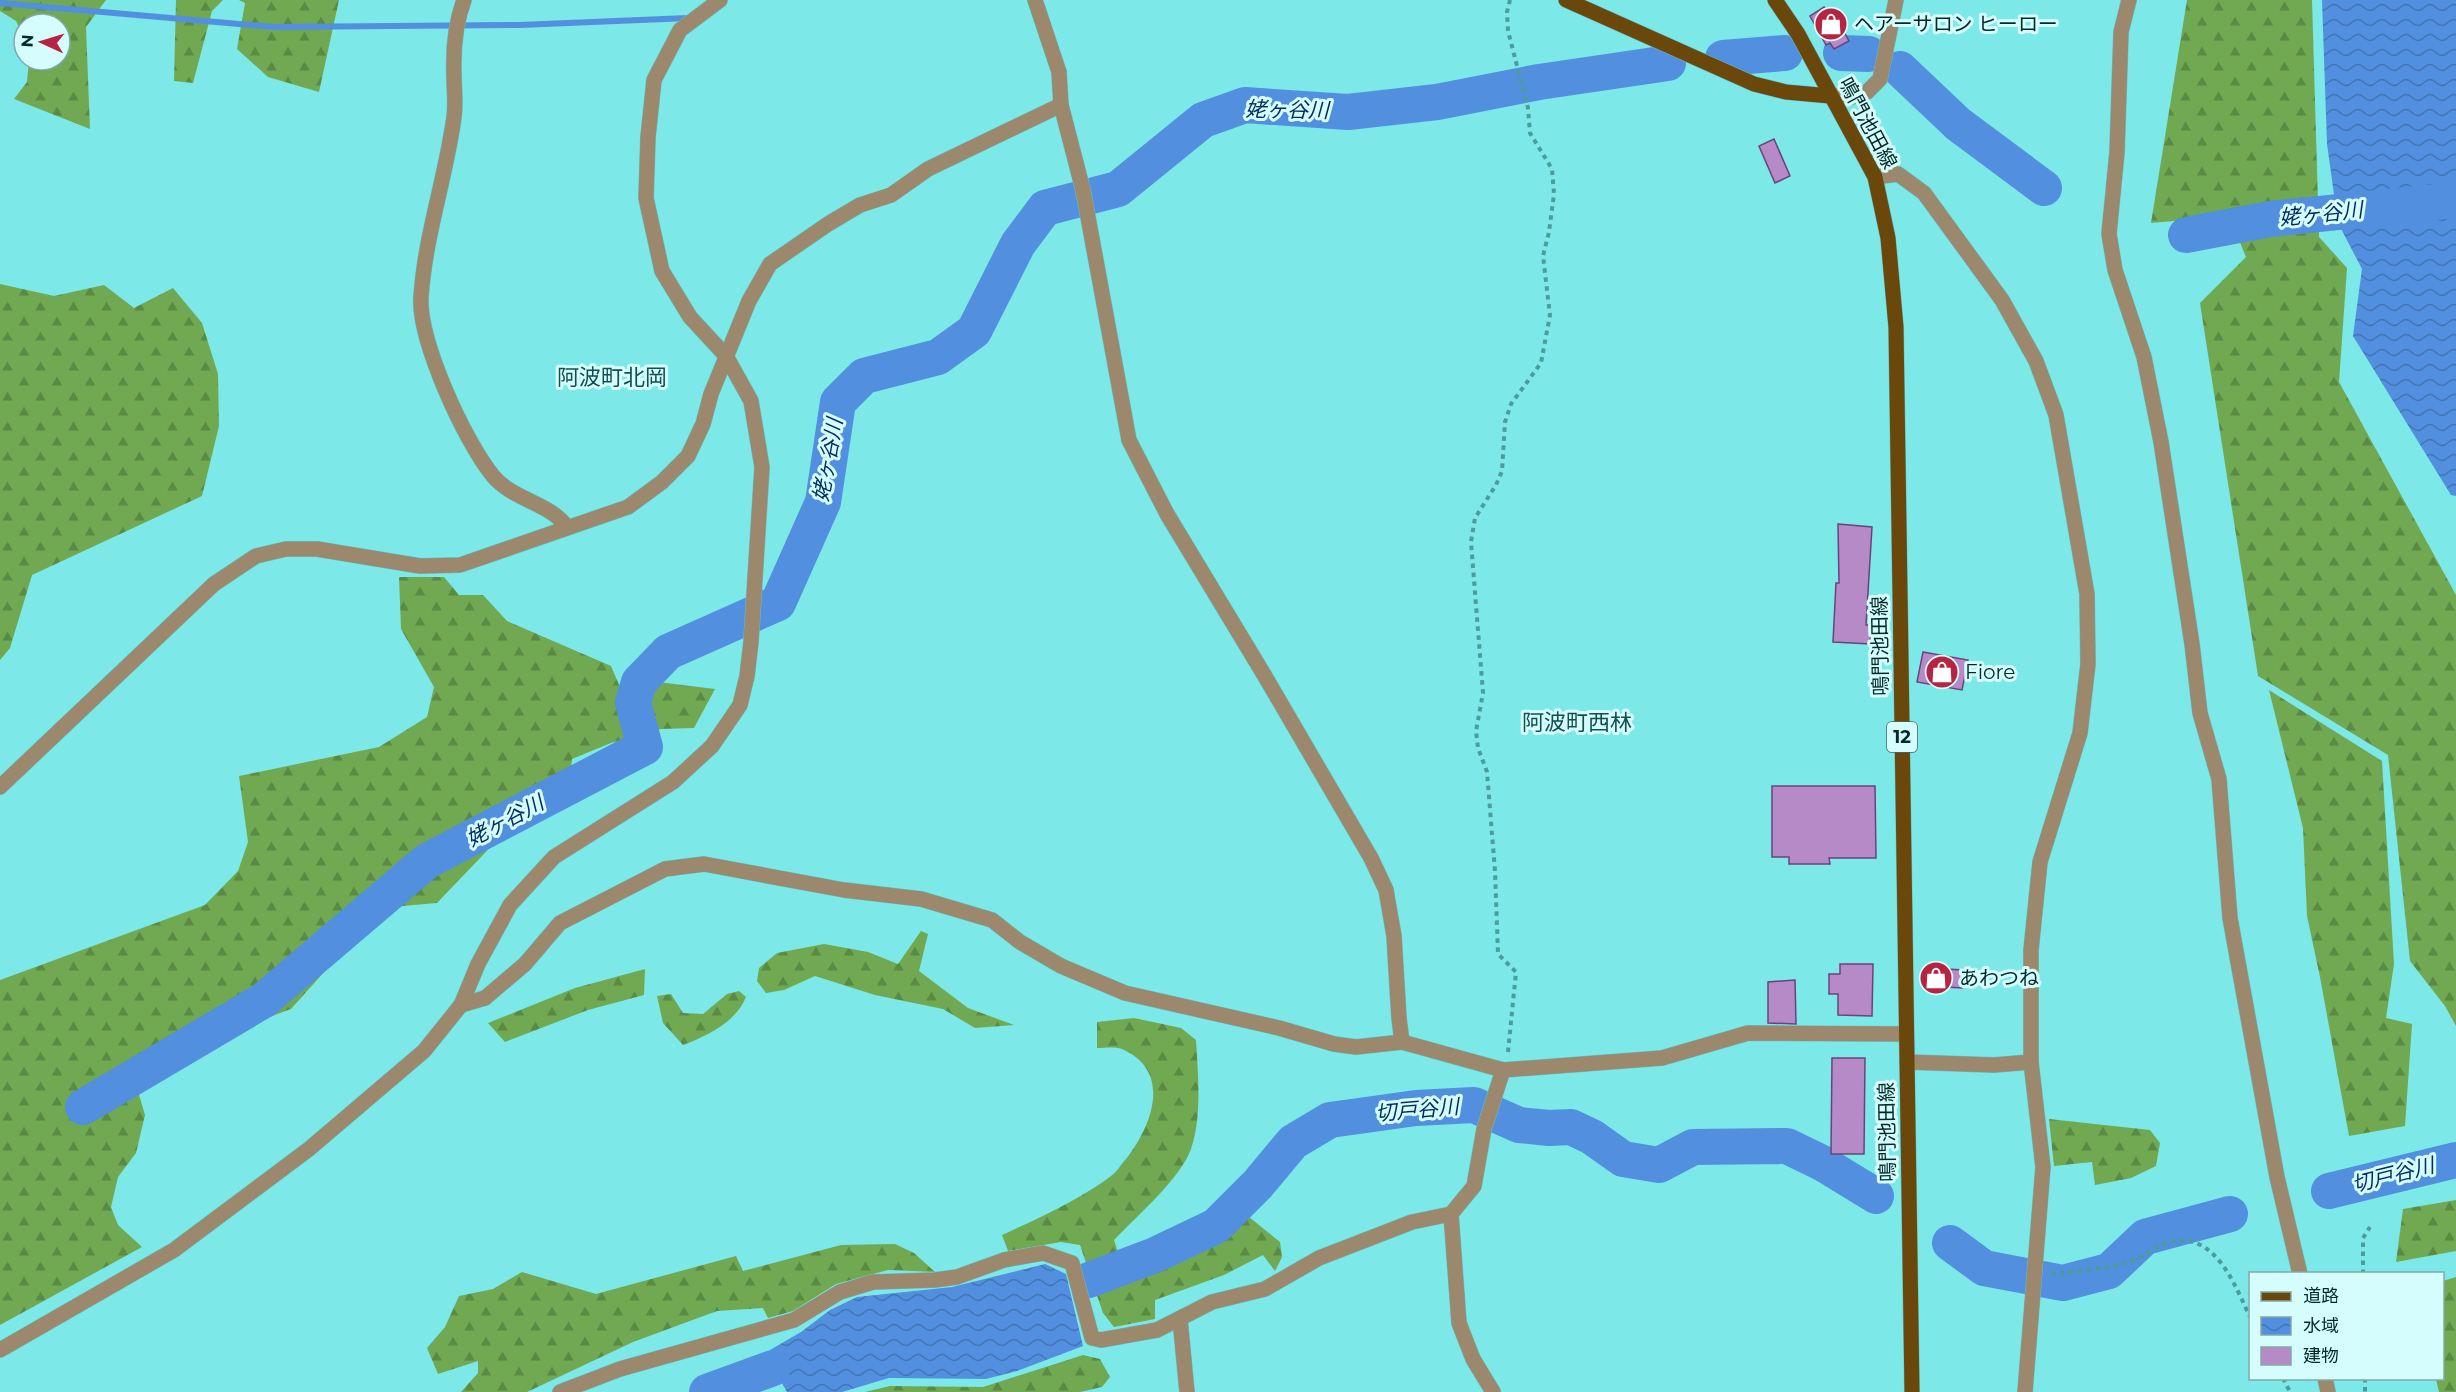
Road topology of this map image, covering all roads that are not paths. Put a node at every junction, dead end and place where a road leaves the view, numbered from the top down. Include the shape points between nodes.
1 (464, 0) edge
2 (720, 0) edge
3 (1035, 0) edge
4 (1566, 0) edge
5 (1775, 0) edge
6 (1896, 0) edge
7 (2129, 0) edge
8 (1830, 96) junction
9 (1061, 105) junction
10 (1875, 177) junction
11 (726, 356) junction
12 (567, 527) junction
13 (0, 787) edge
14 (461, 1005) junction
15 (1906, 1034) junction
16 (1402, 1042) junction
17 (1907, 1062) junction
18 (2031, 1062) junction
19 (1503, 1070) junction
20 (1451, 1214) junction
21 (2300, 1272) edge
22 (1180, 1319) junction
23 (0, 1350) edge
24 (560, 1392) edge
25 (1187, 1392) edge
26 (1493, 1392) edge
27 (1912, 1392) edge
28 (2025, 1392) edge

1 - 12 street via 454,48 453,131 420,298 424,331 455,414 493,477 514,494 560,517
2 - 11 street via 680,30 654,80 646,198 662,271 690,317
3 - 9 street via 1059,72
4 - 8 main road via 1754,84
5 - 8 main road, 鳴門池田線 / 12 via 1798,34
6 - 8 street via 1880,79 1867,93
7 - 21 street via 2121,33 2117,152 2109,234 2115,270 2144,357 2161,442 2200,713 2219,779 2230,918 2277,1178
8 - 10 main road, 鳴門池田線 / 12
9 - 11 street via 928,169 891,195 860,205 770,264 748,302
9 - 16 street via 1083,190 1130,440 1167,514 1371,858 1386,890 1394,936
10 - 15 main road, 鳴門池田線 / 12 via 1888,238 1896,327
10 - 18 street via 1898,174 1924,193 2002,300 2036,362 2056,415 2087,594 2088,663 2080,733 2040,862 2031,950
11 - 12 street via 688,456 663,482 628,507
11 - 14 street via 752,401 762,467 751,642 740,705 712,746 673,782 554,857 510,904
12 - 13 street via 460,565 420,566 317,549 286,549 256,556 214,584
14 - 16 street via 485,998 525,964 560,923 665,869 704,864 844,890 921,899 992,920 1061,966 1125,993 1334,1044 1356,1047
14 - 23 street via 423,1051 327,1134 174,1250
15 - 17 main road, 鳴門池田線 / 12
15 - 19 street via 1748,1033 1662,1058
16 - 19 street
17 - 18 street
17 - 27 main road, 鳴門池田線 / 12
18 - 28 street via 2043,1167
19 - 20 street via 1484,1129 1474,1186
20 - 22 street via 1391,1230 1319,1258 1265,1289 1212,1302
20 - 26 street via 1459,1323 1473,1359
22 - 24 street via 1157,1330 1101,1340 1092,1338 1072,1263 1043,1253 1004,1260 957,1277 873,1282 840,1292 794,1320 620,1369
22 - 25 street

